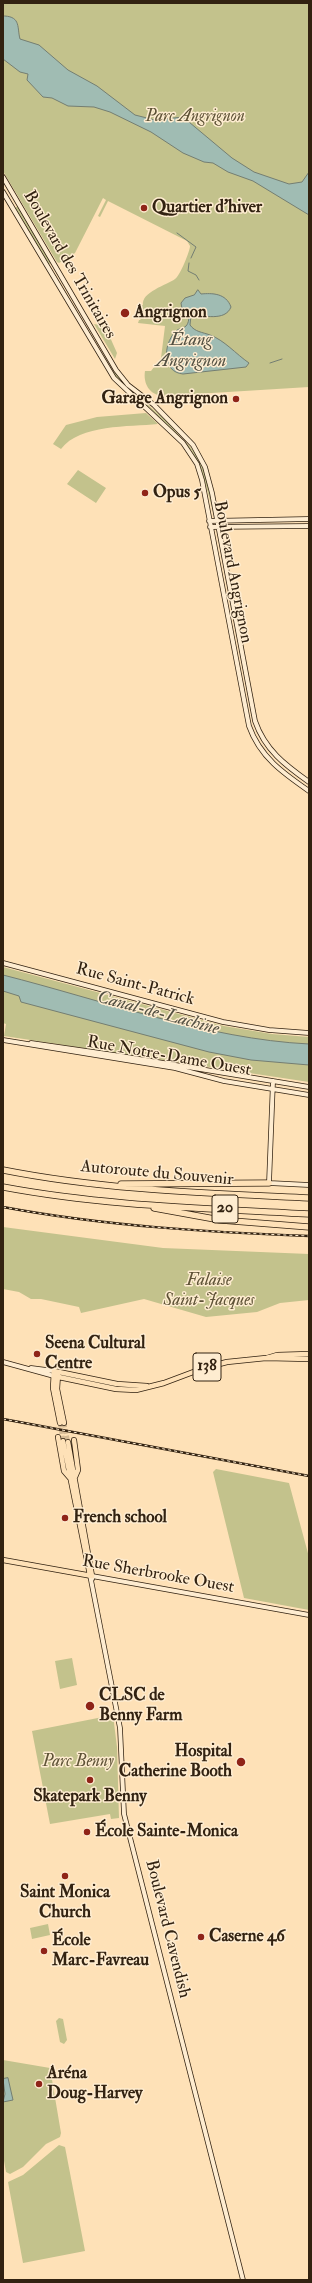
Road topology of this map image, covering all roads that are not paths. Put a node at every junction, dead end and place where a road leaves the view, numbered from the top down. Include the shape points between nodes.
1 (3, 178) edge
2 (3, 192) edge
3 (113, 365) joint
4 (108, 369) joint
5 (309, 519) edge
6 (217, 520) junction
7 (209, 521) junction
8 (309, 526) edge
9 (210, 527) junction
10 (218, 527) junction
11 (309, 782) edge
12 (309, 791) edge
13 (3, 963) edge
14 (309, 1033) edge
15 (3, 1040) edge
16 (24, 1043) junction
17 (273, 1081) junction
18 (309, 1087) edge
19 (272, 1088) junction
20 (309, 1094) edge
21 (3, 1170) edge
22 (81, 1183) junction
23 (268, 1183) junction
24 (309, 1185) edge
25 (3, 1187) edge
26 (309, 1198) edge
27 (140, 1205) junction
28 (309, 1214) edge
29 (309, 1227) edge
30 (309, 1354) edge
31 (266, 1358) junction
32 (309, 1359) edge
33 (3, 1362) edge
34 (56, 1374) junction
35 (62, 1423) tunnel mouth
36 (58, 1438) tunnel mouth
37 (74, 1440) tunnel mouth
38 (66, 1441) tunnel mouth
39 (73, 1477) junction
40 (3, 1560) edge
41 (91, 1577) junction
42 (309, 1615) edge
43 (243, 2280) edge

1 - 3 main road, Boulevard des Trinitaires
2 - 4 main road, Boulevard des Trinitaires
3 - 6 main road, Boulevard Angrignon via 126,383 154,405 196,450 207,473
4 - 7 main road, Boulevard Angrignon via 119,384 158,418 192,454 200,473
5 - 6 main road
6 - 7 main road
6 - 10 main road, Boulevard Angrignon
7 - 9 main road, Boulevard Angrignon
8 - 10 main road
9 - 10 main road
9 - 12 main road, Boulevard Angrignon via 250,730 260,749 273,764
10 - 11 main road, Boulevard Angrignon via 256,725 264,742 275,756
13 - 14 main road, Rue Saint-Patrick via 223,1022 269,1030
15 - 16 main road, Rue Notre-Dame Ouest
16 - 17 main road, Rue Notre-Dame Ouest
16 - 19 main road, Rue Notre-Dame Ouest via 175,1068
17 - 18 main road, Rue Notre-Dame Ouest
17 - 19 main road
19 - 20 main road, Rue Notre-Dame Ouest
19 - 23 main road
21 - 22 highway, Autoroute du Souvenir / 20
22 - 23 highway
22 - 26 highway, Autoroute du Souvenir / 20 via 152,1191
23 - 24 main road
25 - 27 highway, Autoroute du Souvenir / 20 via 62,1197
27 - 28 highway, Autoroute du Souvenir / 20
27 - 29 highway via 210,1219
30 - 31 main road, 138
31 - 32 main road, 138
31 - 34 main road, 138 via 215,1365 167,1383 139,1390 124,1390
33 - 34 main road
34 - 35 main road
36 - 39 main road via 64,1471
37 - 39 main road via 78,1470
38 - 39 main road, Boulevard Cavendish
39 - 41 main road, Boulevard Cavendish
40 - 41 main road, Rue Sherbrooke Ouest
41 - 42 main road, Rue Sherbrooke Ouest
41 - 43 main road, Boulevard Cavendish via 119,1723 124,1814

